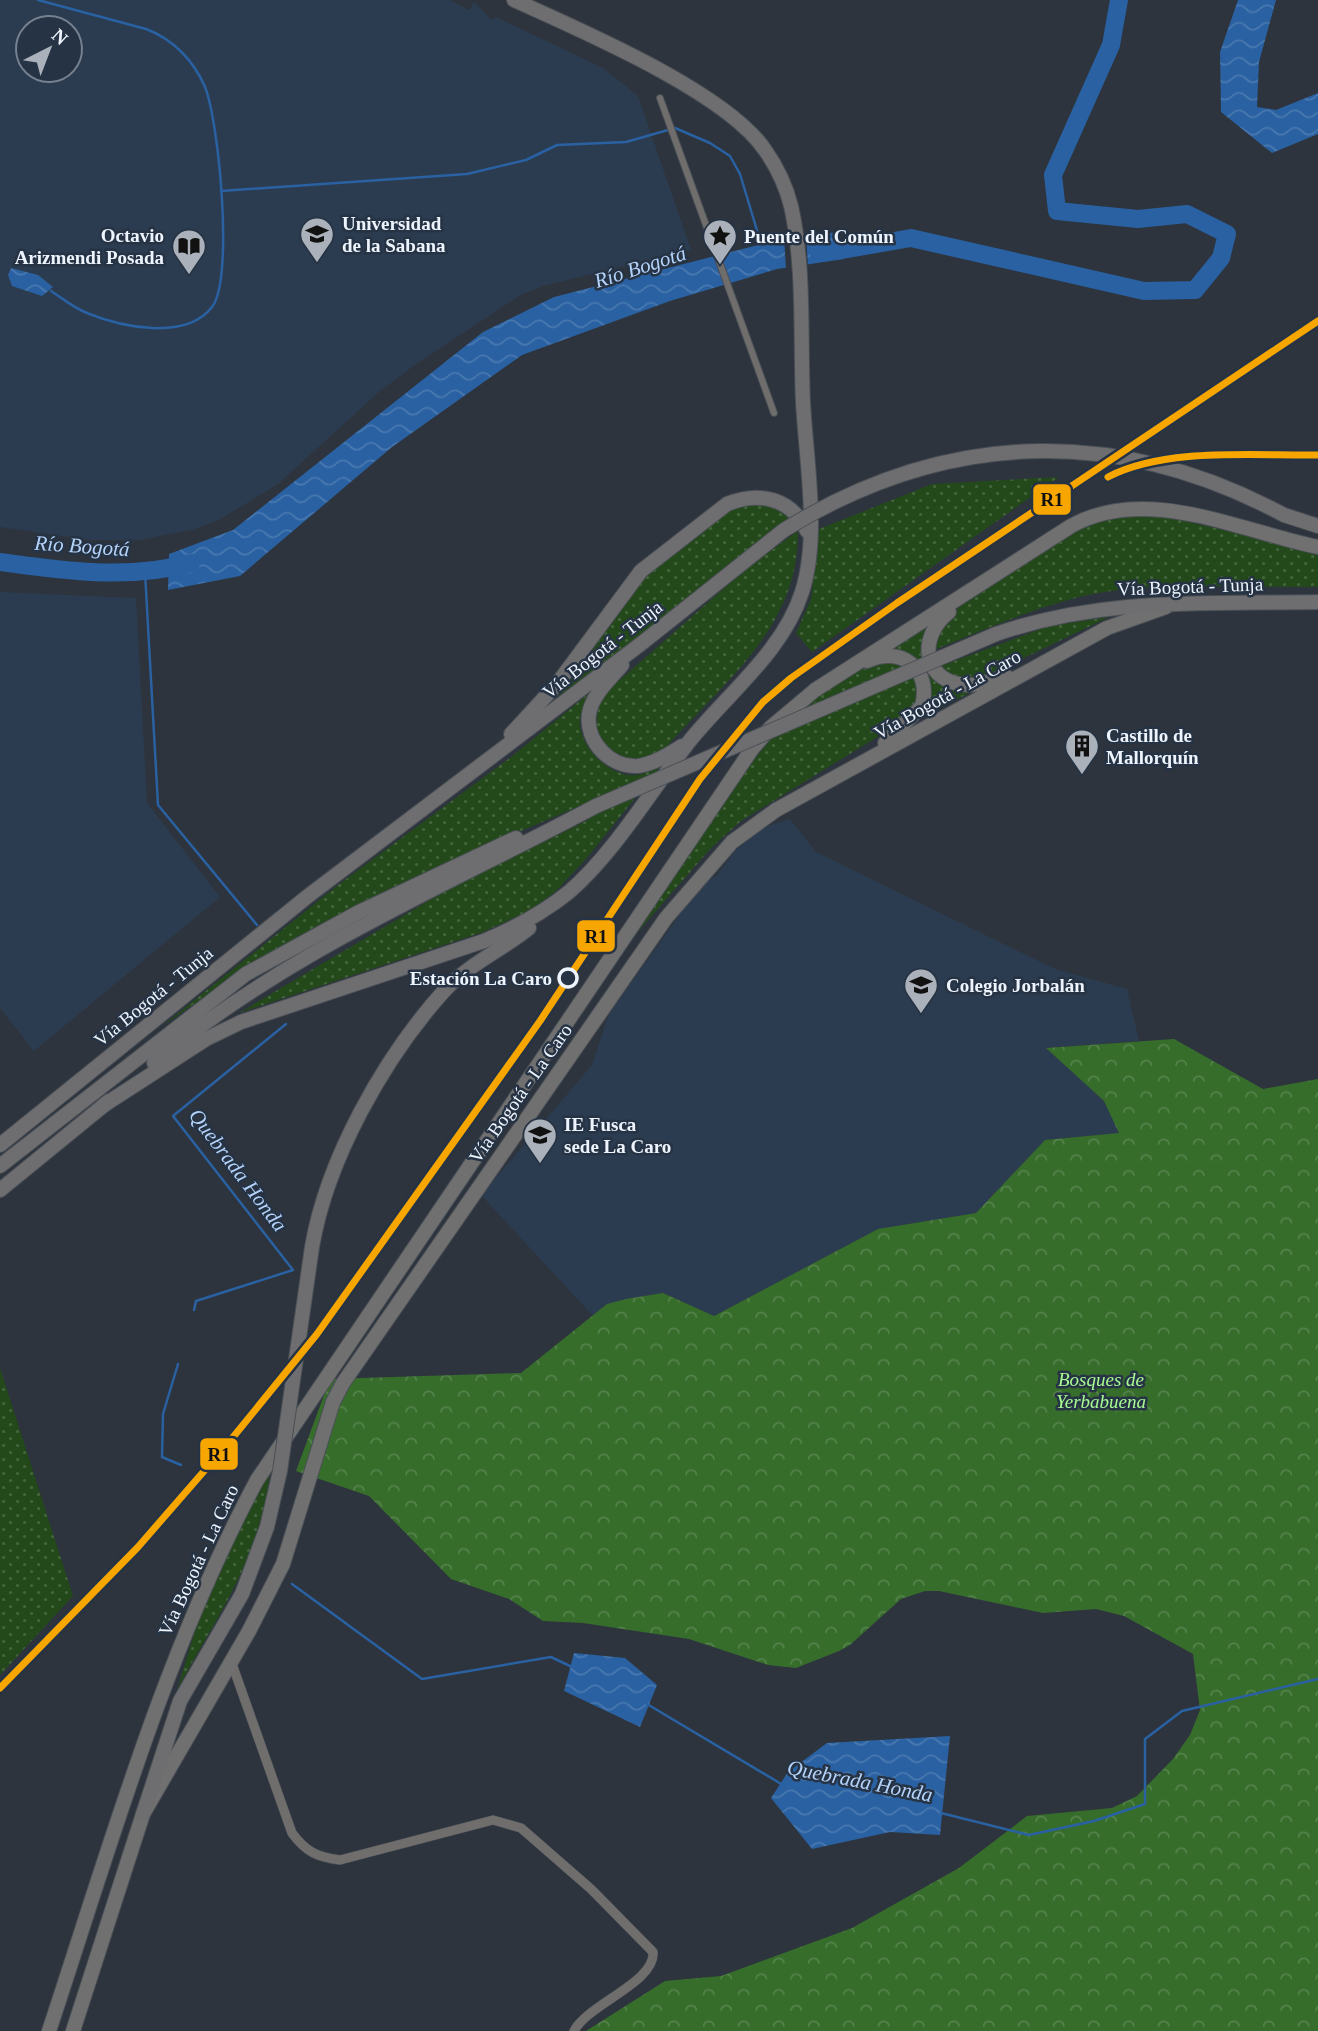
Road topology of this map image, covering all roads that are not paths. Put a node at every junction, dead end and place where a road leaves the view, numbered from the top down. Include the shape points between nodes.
1 (514, 0) edge
2 (660, 98) dead end
3 (774, 413) dead end
4 (1318, 526) edge
5 (809, 536) junction
6 (1318, 547) edge
7 (1021, 559) junction
8 (1318, 602) edge
9 (1177, 604) junction
10 (642, 643) junction
11 (1039, 665) junction
12 (839, 673) junction
13 (691, 740) junction
14 (869, 758) junction
15 (443, 793) junction
16 (596, 806) junction
17 (567, 893) junction
18 (104, 1105) junction
19 (0, 1145) edge
20 (0, 1166) edge
21 (0, 1190) edge
22 (230, 1660) junction
23 (143, 1814) junction
24 (49, 2031) edge
25 (73, 2031) edge
26 (574, 2031) edge

1 - 5 highway via 633,57 728,112 756,138 774,164 788,194 794,225
2 - 3 street
4 - 10 highway, Vía Bogotá - Tunja, bridge via 1216,482 1168,466 1107,454 1031,450 956,458 884,479 816,510 784,530
5 - 13 highway via 802,593 783,631
5 - 15 highway via 794,511 771,498 741,498 710,516 641,571 535,709
6 - 7 main road, Vía Bogotá - La Caro via 1145,507 1094,515
7 - 11 main road via 938,621 930,632 928,655 939,673 969,685
7 - 12 main road, Vía Bogotá - La Caro
8 - 9 highway, Vía Bogotá - Tunja
9 - 11 main road, Vía Bogotá - La Caro via 1107,628
9 - 16 highway, Vía Bogotá - Tunja, bridge via 1067,613 996,634
10 - 13 highway via 593,702 589,713 592,737 609,758 638,766
10 - 15 highway, Vía Bogotá - Tunja
11 - 14 main road, Vía Bogotá - La Caro
12 - 14 main road via 873,658 898,656 919,669 924,682 925,695 915,716
12 - 24 main road, Vía Bogotá - La Caro via 793,708 752,749 257,1480 219,1552 169,1670
13 - 17 highway
14 - 22 main road, Vía Bogotá - La Caro via 776,810 732,842 643,949 343,1383 283,1564
15 - 19 highway, Vía Bogotá - Tunja
16 - 18 highway, Vía Bogotá - Tunja via 433,888 275,976 193,1031
16 - 20 highway via 464,861 274,958 219,993
17 - 18 highway via 526,922 484,941 223,1030
17 - 23 highway, bridge via 524,932 444,990 373,1093 333,1165 317,1216 280,1471 267,1527 242,1594 180,1701
18 - 21 highway, Vía Bogotá - Tunja
22 - 23 main road, Vía Bogotá - La Caro
22 - 26 street via 292,1833 304,1850 340,1860 493,1820 522,1828 653,1952 649,1967 635,1982 580,2020
23 - 25 main road, Vía Bogotá - La Caro

